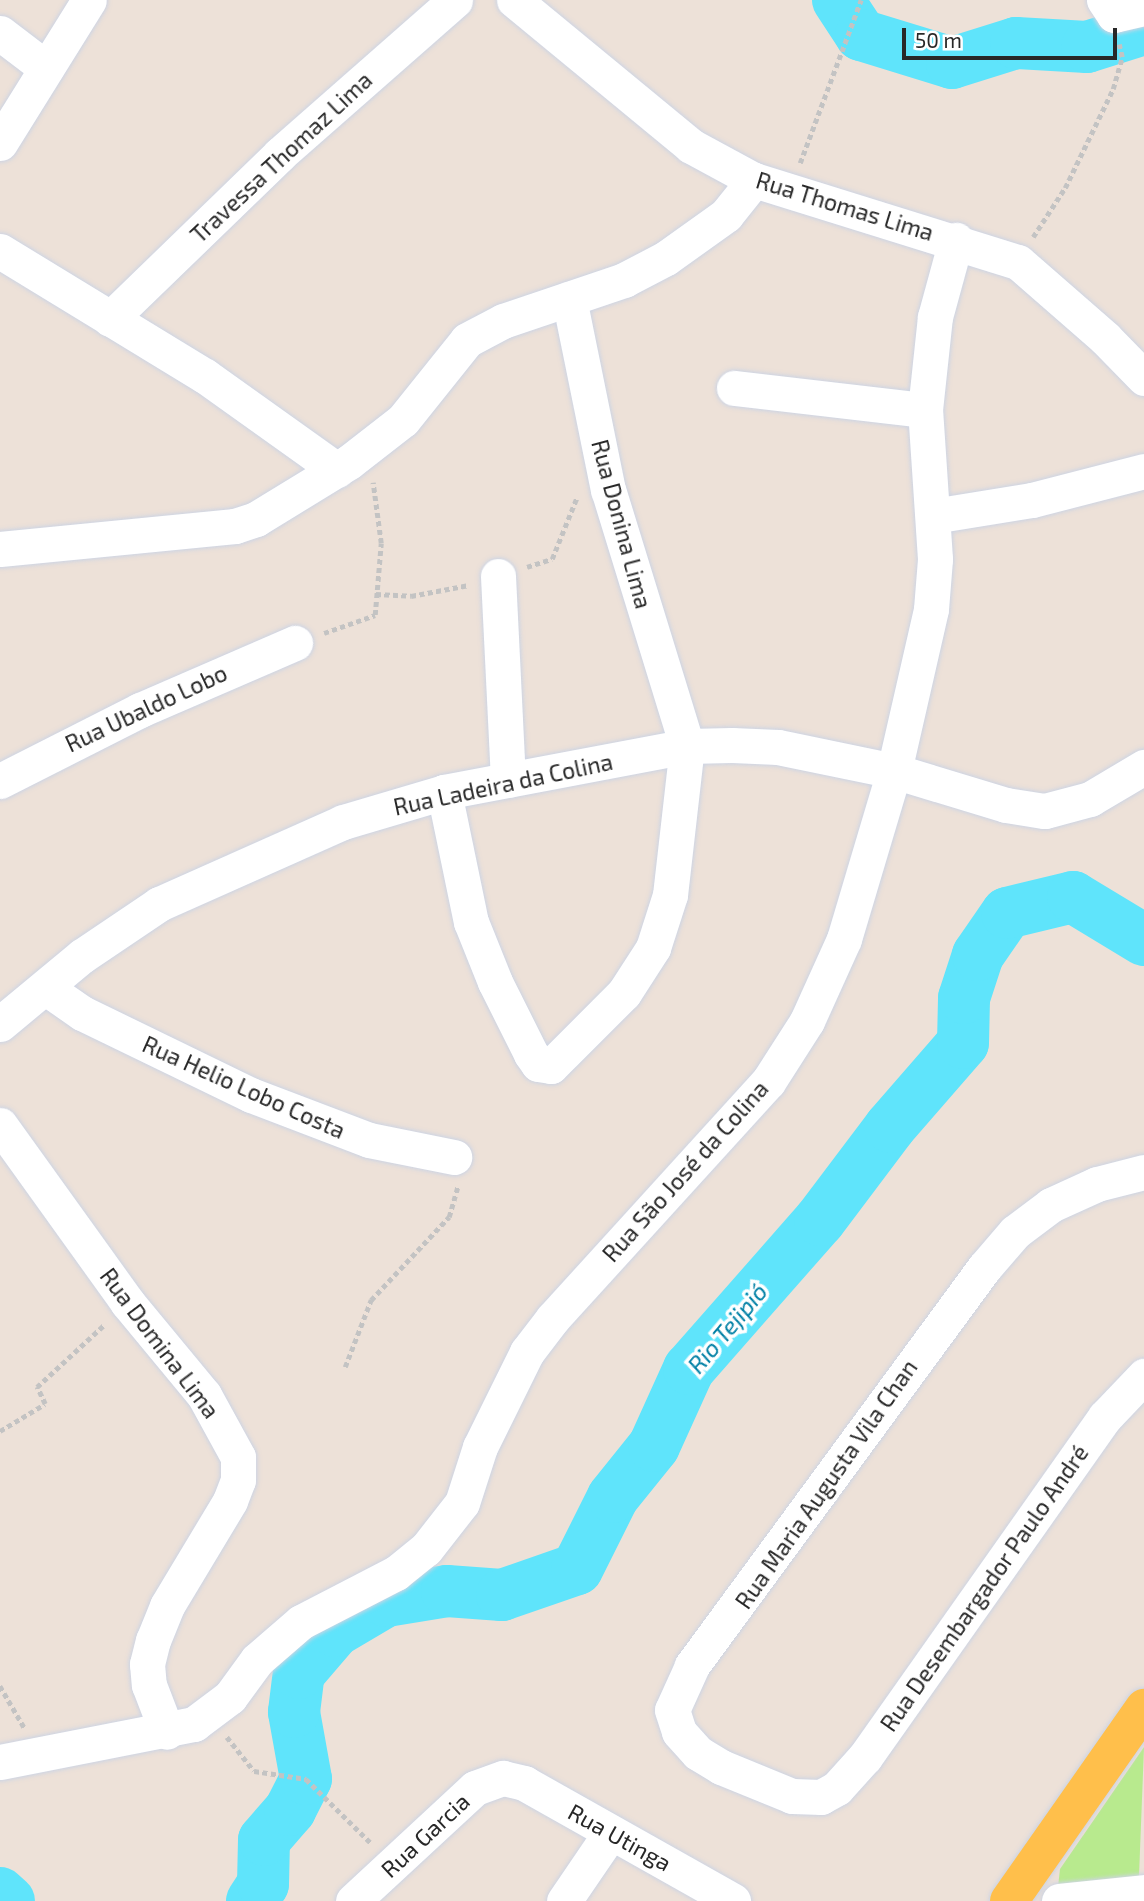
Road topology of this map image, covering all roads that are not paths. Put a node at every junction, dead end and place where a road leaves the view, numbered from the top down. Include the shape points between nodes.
1 (89, 0) edge
2 (455, 0) edge
3 (514, 0) edge
4 (1104, 0) edge
5 (1144, 9) edge
6 (0, 33) edge
7 (47, 68) junction
8 (0, 143) edge
9 (754, 180) junction
10 (956, 240) junction
11 (0, 251) edge
12 (569, 299) junction
13 (110, 319) junction
14 (1144, 378) edge
15 (734, 388) dead end
16 (926, 410) junction
17 (337, 470) junction
18 (1144, 471) edge
19 (933, 516) junction
20 (0, 549) edge
21 (498, 576) dead end
22 (295, 643) road end
23 (687, 746) junction
24 (1144, 767) edge
25 (894, 771) junction
26 (508, 780) junction
27 (0, 781) edge
28 (444, 792) junction
29 (46, 988) junction
30 (0, 1024) edge
31 (0, 1125) edge
32 (454, 1157) road end
33 (1144, 1172) edge
34 (1144, 1376) edge
35 (1144, 1708) edge
36 (167, 1732) junction
37 (0, 1762) edge
38 (503, 1778) joint
39 (821, 1797) joint
40 (611, 1832) junction
41 (1144, 1892) edge
42 (353, 1901) edge
43 (564, 1901) edge
44 (733, 1901) edge
45 (1009, 1901) edge
46 (1059, 1901) edge

1 - 7 street
2 - 13 street, Travessa Thomaz Lima via 281,154
3 - 9 street, Rua Thomas Lima via 691,146
4 - 5 street via 1114,15
6 - 7 street
7 - 8 street
9 - 10 street, Rua Thomas Lima
9 - 12 street via 726,215 666,258 624,280
10 - 14 street, Rua Thomas Lima via 1018,262
10 - 16 street, Rua São José da Colina via 935,317
11 - 13 street
12 - 17 street via 503,321 467,340 403,420
12 - 23 street, Rua Donina Lima via 608,490
13 - 17 street via 224,388
15 - 16 street
16 - 19 street, Rua São José da Colina
17 - 20 street via 286,503 235,526
18 - 19 street via 1032,500
19 - 25 street, Rua São José da Colina via 931,609
21 - 26 street
22 - 27 street, Rua Ubaldo Lobo via 152,704
23 - 25 street, Rua Ladeira da Colina via 778,747
23 - 26 street, Rua Ladeira da Colina
23 - 28 street via 670,895 653,948 624,993 560,1060 544,1068 514,1027 471,922
24 - 25 street, Rua Ladeira da Colina via 1090,799 1045,811 1006,805
25 - 36 street, Rua São José da Colina via 827,983 768,1082 533,1343 480,1447 462,1503 426,1549 396,1573 331,1605 279,1638 212,1713
26 - 28 street, Rua Ladeira da Colina
28 - 29 street, Rua Ladeira da Colina via 343,822 159,904 82,956
29 - 30 street, Rua Ladeira da Colina
29 - 32 street, Rua Helio Lobo Costa via 82,1013 251,1095 369,1140
31 - 36 street, Rua Domina Lima via 127,1302 204,1395 238,1457 238,1480 230,1501 167,1606 153,1640 147,1664 149,1685
33 - 39 street, Rua Maria Augusta Vila Chan via 1085,1189 1051,1205 1015,1232 939,1325 678,1689 672,1710 675,1721 698,1753 792,1796
34 - 39 street, Rua Desembargador Paulo André via 1105,1417 865,1757 837,1788
35 - 45 main road
36 - 37 street, Rua São José da Colina
38 - 40 street, Rua Utinga via 524,1783
38 - 42 street, Rua Garcia via 475,1788
40 - 43 street
40 - 44 street, Rua Utinga
41 - 46 street

